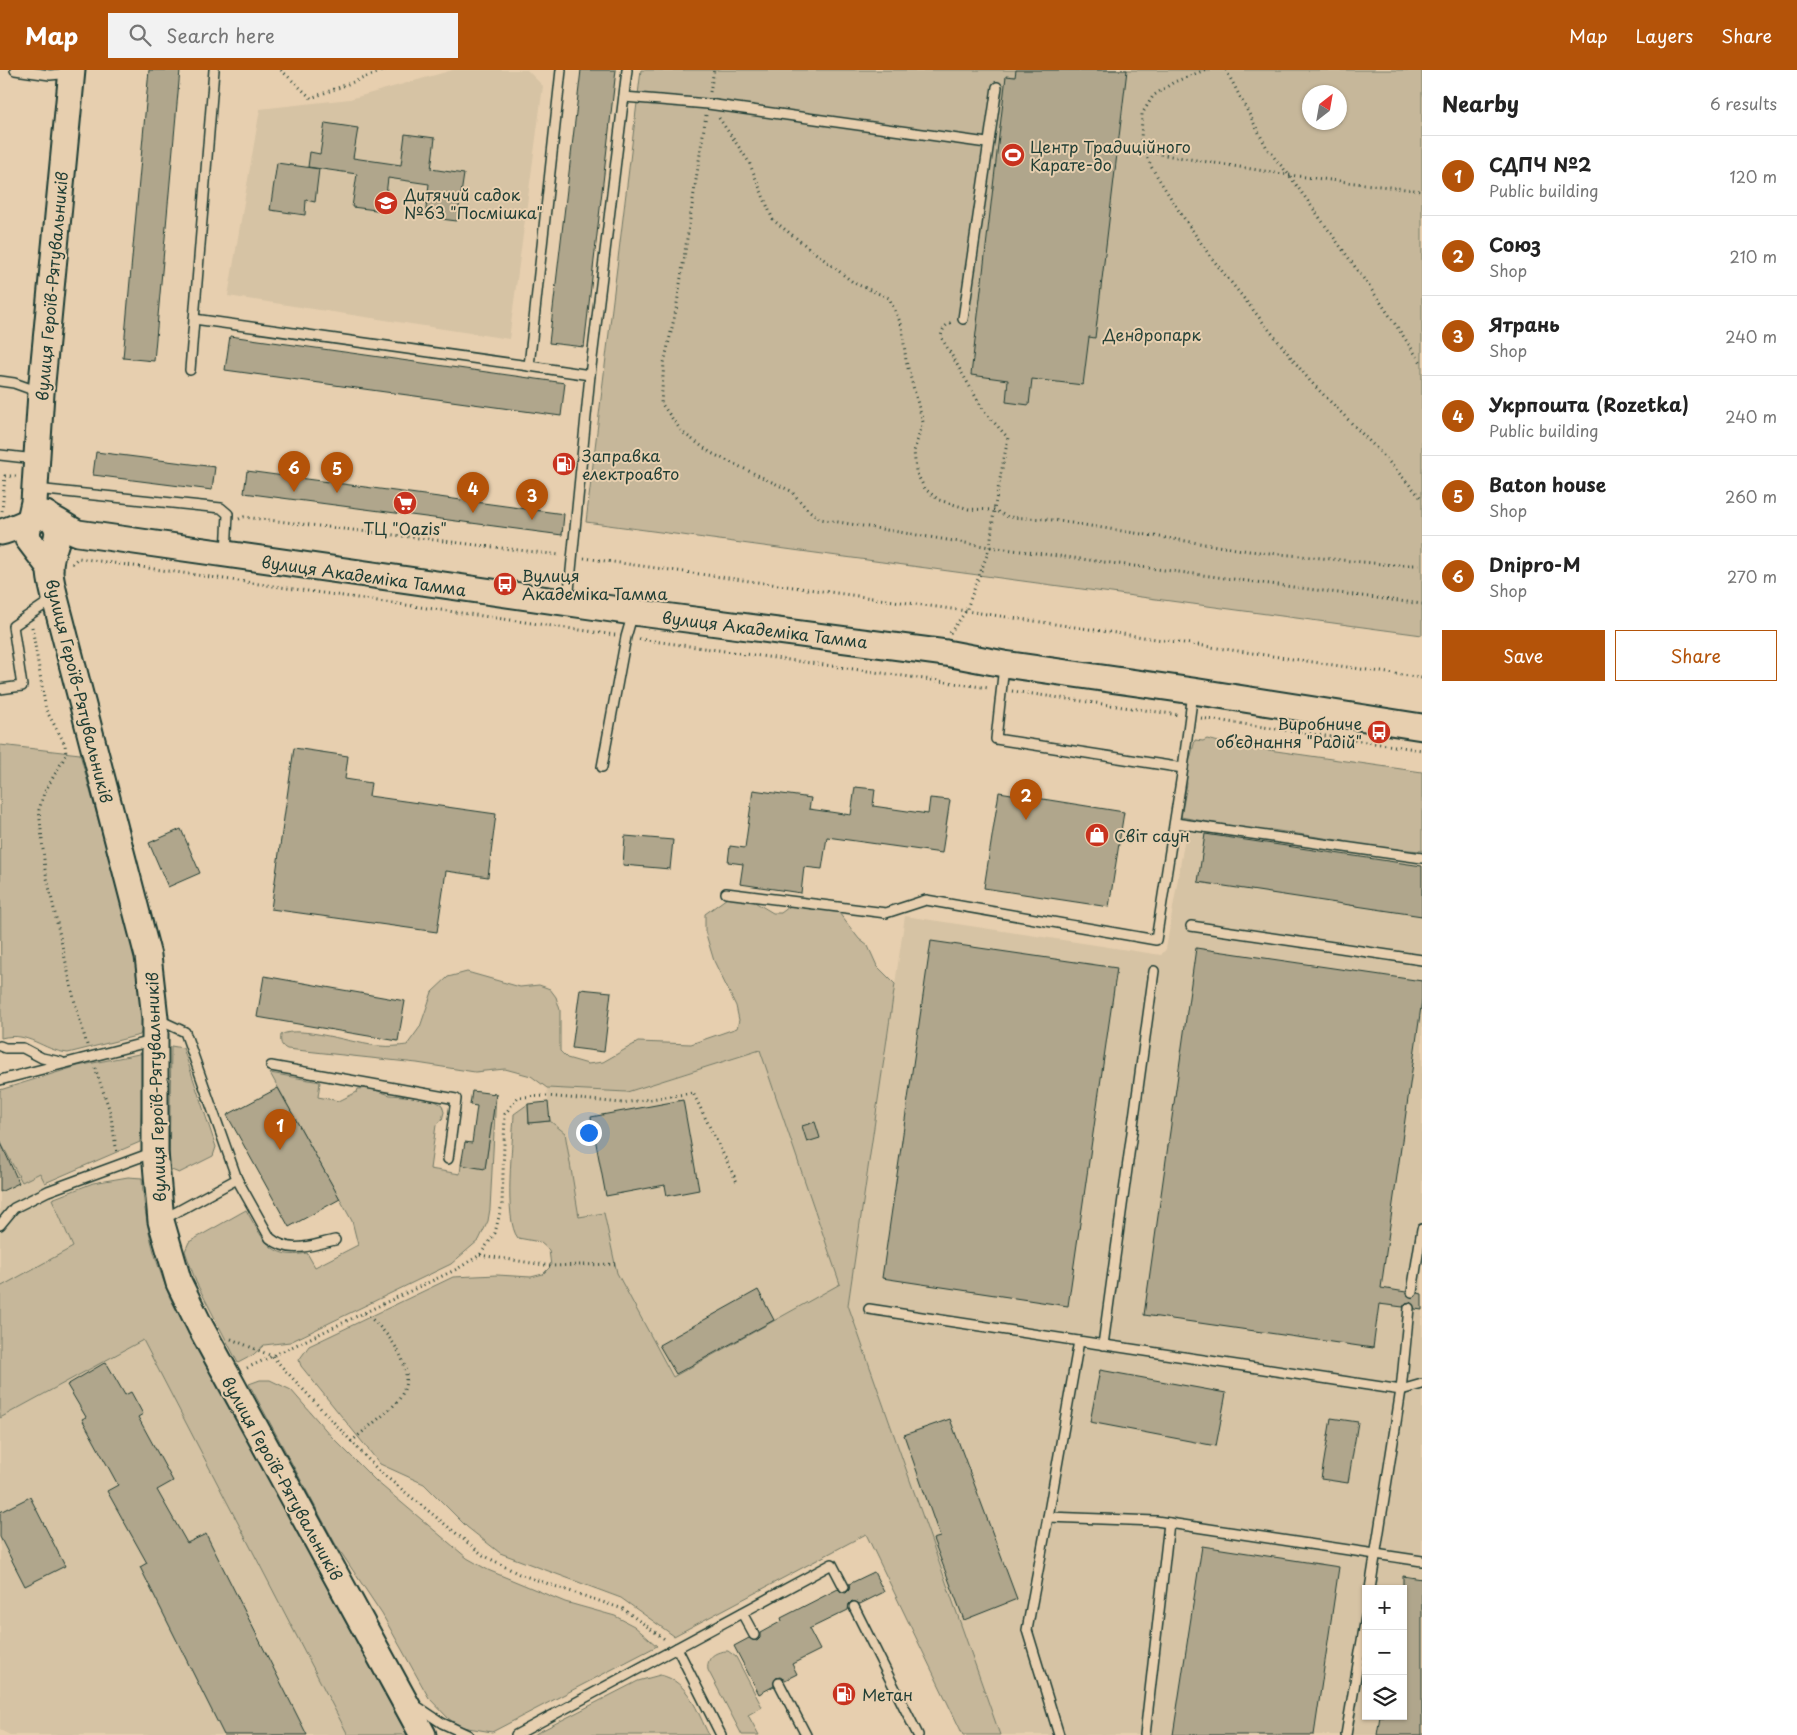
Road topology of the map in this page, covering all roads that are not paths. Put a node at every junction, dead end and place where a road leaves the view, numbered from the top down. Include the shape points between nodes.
1 (15, 70) edge
2 (214, 70) edge
3 (561, 70) edge
4 (627, 70) edge
5 (72, 71) edge
6 (996, 87) dead end
7 (624, 97) junction
8 (987, 143) junction
9 (194, 319) junction
10 (963, 319) road end
11 (529, 366) junction
12 (190, 370) dead end
13 (590, 375) junction
14 (0, 381) edge
15 (41, 392) junction
16 (0, 455) edge
17 (37, 507) junction
18 (1, 532) edge
19 (225, 556) junction
20 (55, 598) junction
21 (568, 603) junction
22 (633, 612) junction
23 (1004, 664) junction
24 (0, 689) edge
25 (1193, 691) junction
26 (1422, 727) edge
27 (602, 768) dead end
28 (1183, 768) junction
29 (1174, 823) junction
30 (1422, 858) edge
31 (726, 893) dead end
32 (1190, 926) dead end
33 (1422, 960) edge
34 (1154, 971) dead end
35 (155, 1029) junction
36 (0, 1046) edge
37 (63, 1062) junction
38 (271, 1066) dead end
39 (0, 1080) edge
40 (155, 1152) junction
41 (448, 1159) dead end
42 (237, 1179) junction
43 (161, 1221) junction
44 (0, 1225) edge
45 (1422, 1228) edge
46 (335, 1240) dead end
47 (1412, 1292) dead end
48 (1410, 1308) dead end
49 (869, 1309) dead end
50 (1079, 1341) junction
51 (1103, 1345) junction
52 (1422, 1384) edge
53 (1401, 1390) junction
54 (1048, 1517) junction
55 (1169, 1523) junction
56 (1376, 1555) junction
57 (1422, 1561) edge
58 (1371, 1585) edge
59 (844, 1587) dead end
60 (854, 1607) dead end
61 (742, 1613) junction
62 (1364, 1630) edge
63 (754, 1635) dead end
64 (677, 1648) junction
65 (779, 1683) dead end
66 (398, 1690) junction
67 (423, 1735) edge
68 (468, 1735) edge
69 (516, 1735) edge
70 (721, 1735) edge
71 (806, 1735) edge
72 (918, 1735) edge
73 (1059, 1735) edge
74 (1145, 1735) edge
75 (1346, 1735) edge

1 - 5 lane via 50,74
2 - 9 lane
3 - 11 lane
4 - 7 lane
5 - 15 main road, вулиця Героїв-Рятувальників
6 - 8 lane
7 - 8 lane via 708,104
7 - 13 lane
8 - 10 lane
9 - 11 lane
9 - 12 lane
11 - 13 lane
13 - 21 lane
14 - 15 lane
15 - 17 main road, вулиця Героїв-Рятувальників
16 - 17 lane
17 - 18 main road
17 - 19 main road, вулиця Академіка Тамма via 78,533
17 - 19 lane via 221,508 228,514
17 - 20 main road, вулиця Героїв-Рятувальників via 60,568
19 - 21 main road, вулиця Академіка Тамма
20 - 24 lane via 13,626 22,686
20 - 35 main road, вулиця Героїв-Рятувальників via 148,956
21 - 22 main road, вулиця Академіка Тамма
22 - 23 main road, вулиця Академіка Тамма via 946,652
22 - 27 lane
23 - 25 main road, вулиця Академіка Тамма
23 - 28 lane via 996,739
25 - 26 main road, вулиця Академіка Тамма
25 - 28 lane
28 - 29 lane
29 - 30 lane
29 - 31 lane via 1156,940 926,900 886,914
32 - 33 lane
34 - 51 lane
35 - 37 lane via 90,1056
35 - 40 main road, вулиця Героїв-Рятувальників
35 - 42 lane via 185,1032
36 - 37 lane via 23,1048 42,1058
37 - 39 lane
38 - 41 lane via 456,1098
40 - 43 main road, вулиця Героїв-Рятувальників
40 - 44 lane via 48,1191 14,1208
42 - 43 lane
42 - 46 lane via 270,1238 278,1245 297,1248
43 - 66 main road, вулиця Героїв-Рятувальників via 179,1283 200,1326
45 - 47 lane
48 - 53 lane
49 - 50 lane
50 - 51 lane
50 - 54 lane
51 - 53 lane
52 - 53 lane
53 - 56 lane
54 - 55 lane
54 - 73 lane via 1027,1630
55 - 56 lane
55 - 74 lane
56 - 57 lane
56 - 58 lane
59 - 61 lane via 832,1564
60 - 72 lane
61 - 63 lane
61 - 64 lane
62 - 75 lane
64 - 69 lane
64 - 70 lane
65 - 71 lane
66 - 67 main road, вулиця Героїв-Рятувальників
66 - 68 lane via 426,1713

